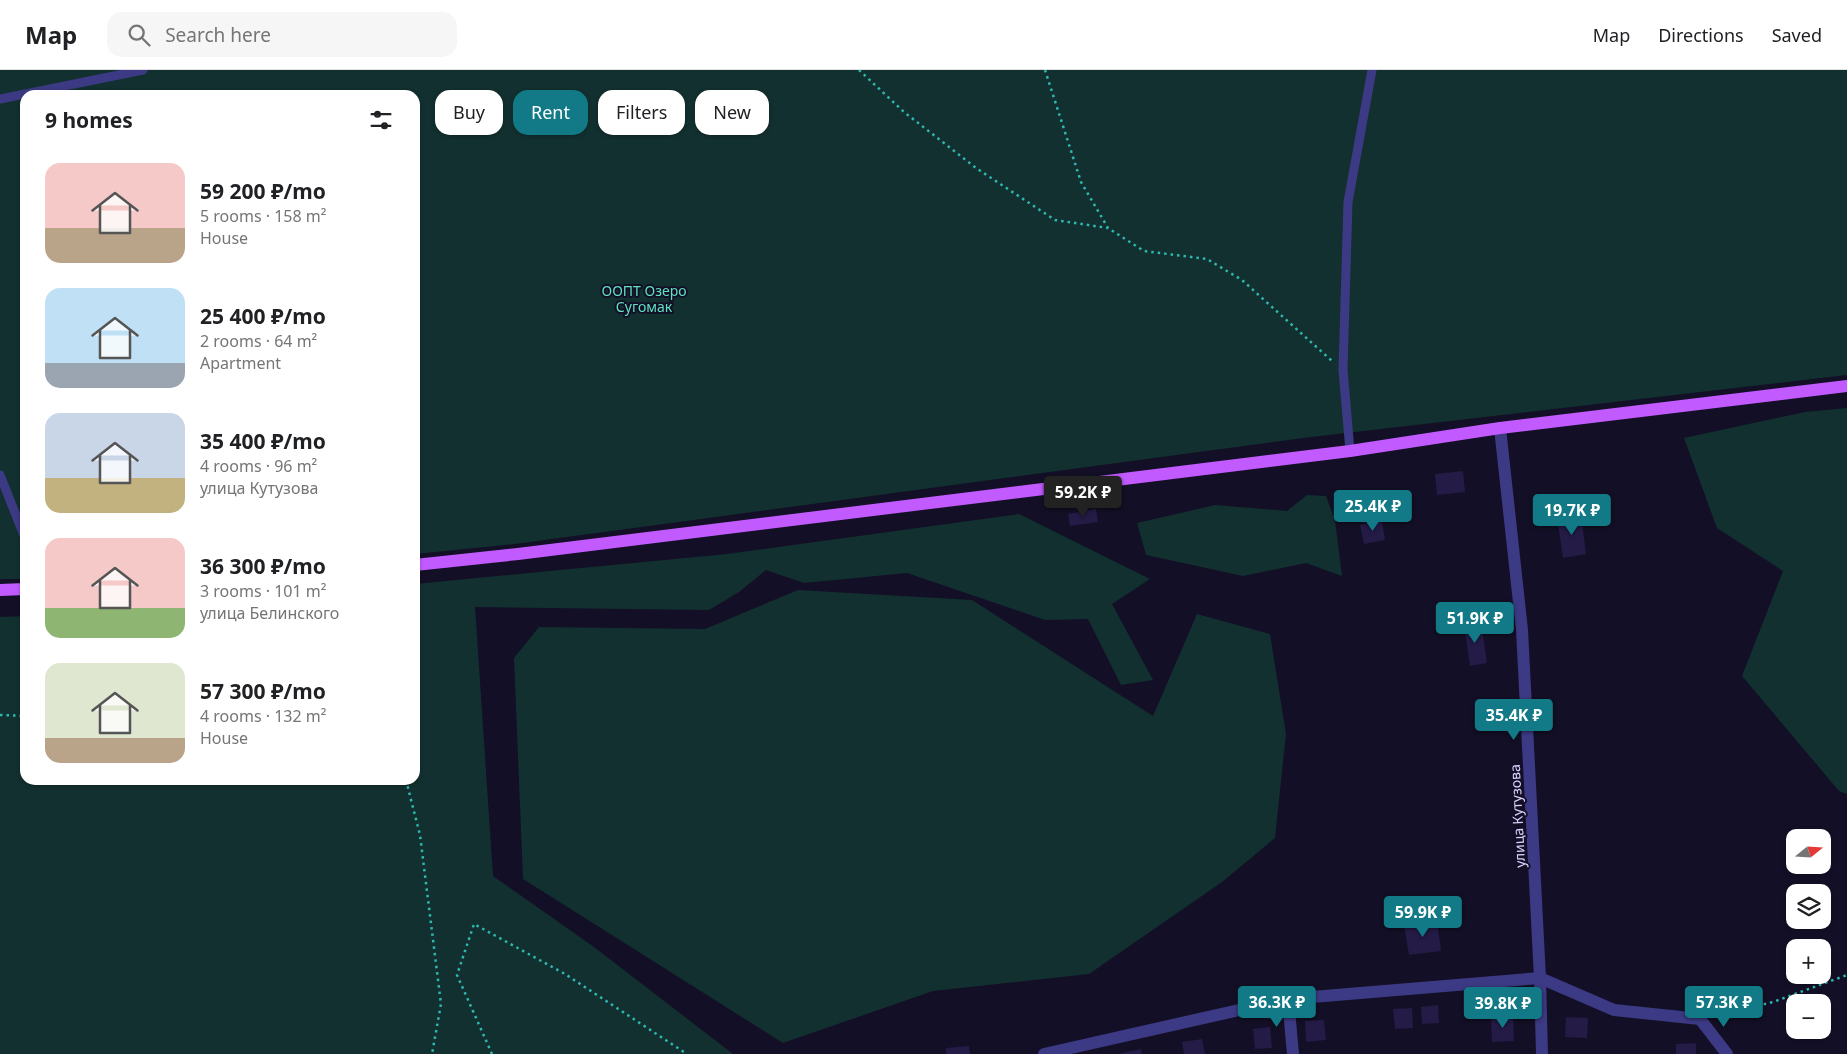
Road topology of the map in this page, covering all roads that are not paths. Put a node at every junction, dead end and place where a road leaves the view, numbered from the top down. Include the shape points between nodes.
1 (143, 70) edge
2 (1372, 70) edge
3 (44, 90) edge
4 (20, 95) edge
5 (0, 99) edge
6 (1847, 386) edge
7 (1500, 428) junction
8 (1350, 451) junction
9 (0, 475) edge
10 (20, 525) edge
11 (420, 564) edge
12 (0, 590) edge
13 (20, 590) edge
14 (1540, 978) junction
15 (1288, 999) junction
16 (1044, 1054) edge
17 (1293, 1054) edge
18 (1542, 1054) edge
19 (1728, 1054) edge

1 - 3 lane
2 - 8 lane via 1348,202 1343,370
4 - 5 lane
6 - 7 main road
7 - 8 main road
7 - 14 street, улица Кутузова via 1522,630
8 - 11 main road
9 - 10 lane
12 - 13 main road
14 - 15 street
14 - 18 street, улица Кутузова
14 - 19 street via 1614,1010 1700,1019
15 - 16 street
15 - 17 street

